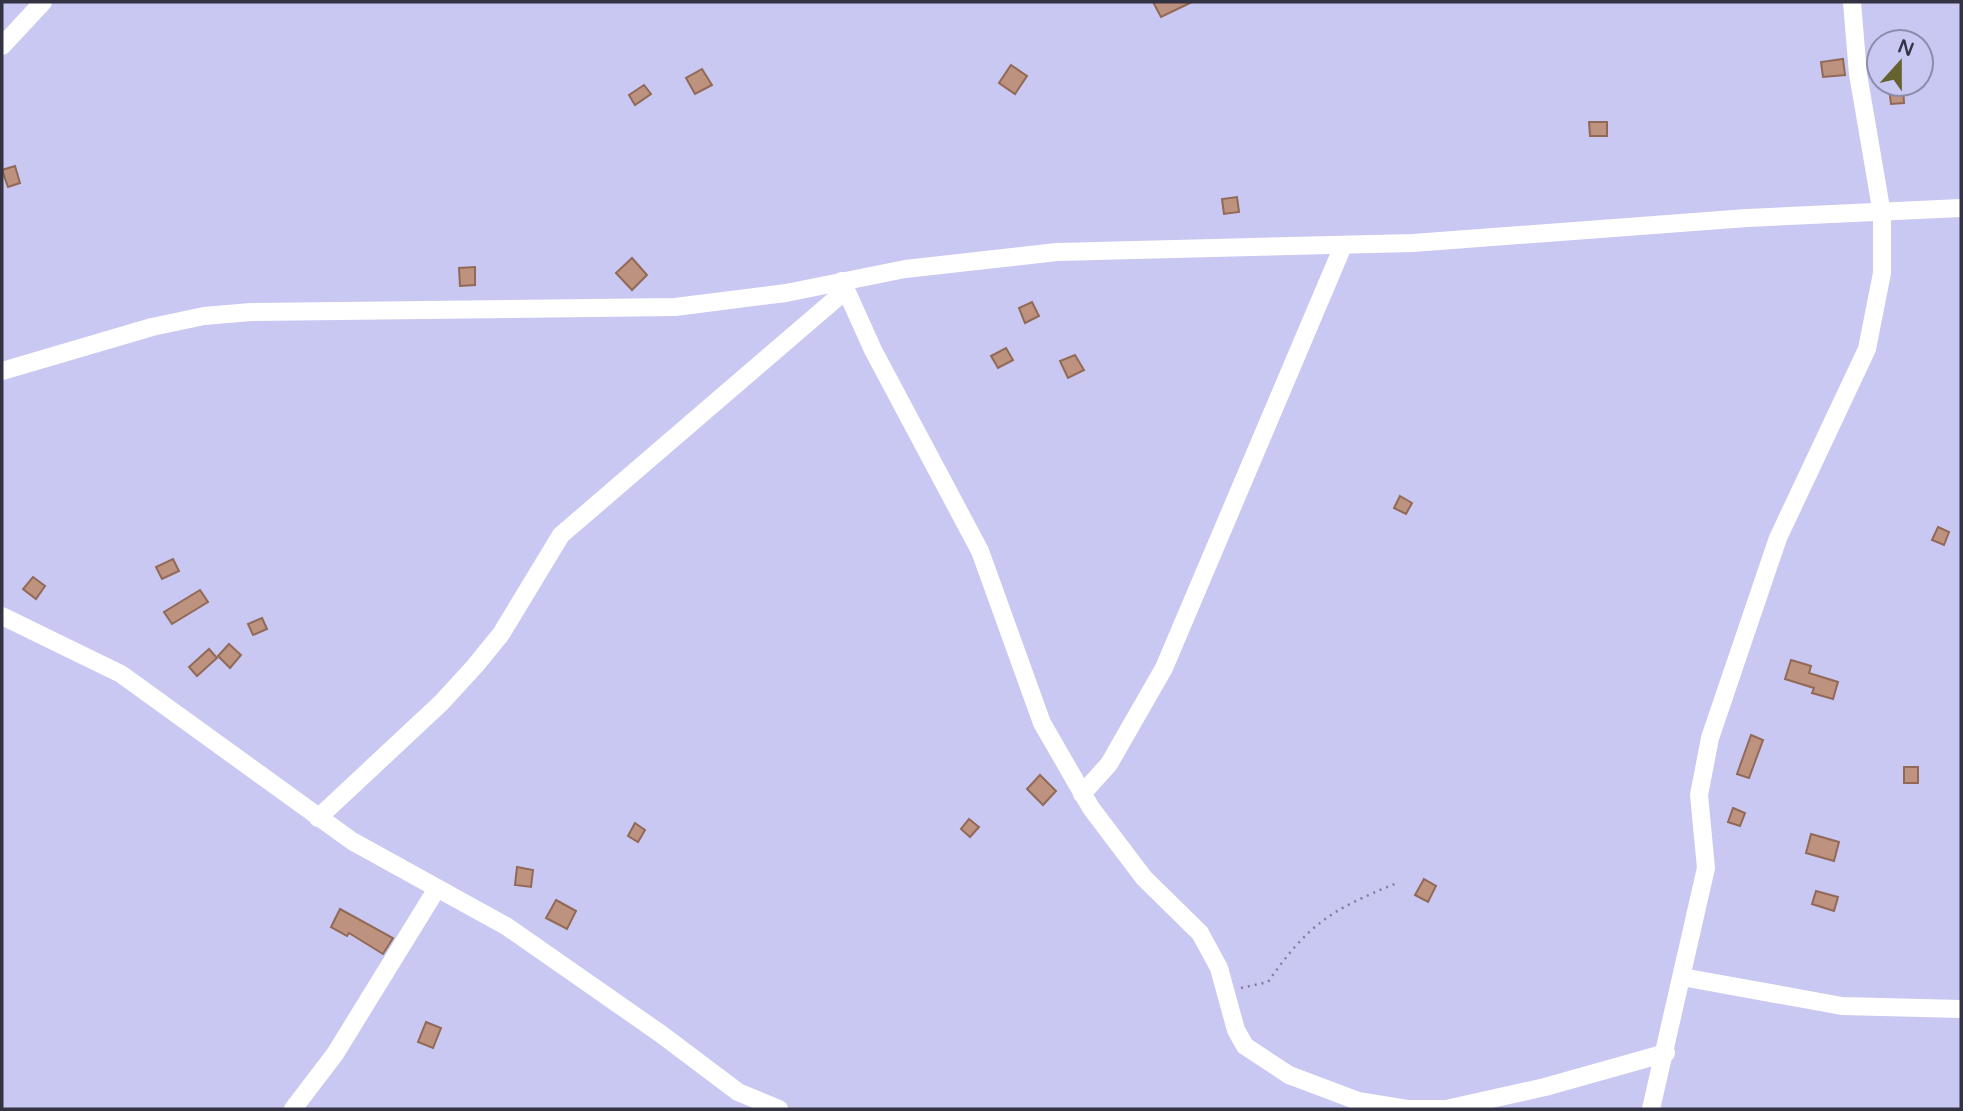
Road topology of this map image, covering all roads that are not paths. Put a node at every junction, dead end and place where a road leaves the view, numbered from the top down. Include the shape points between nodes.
1 (43, 2) edge
2 (1852, 2) edge
3 (2, 46) edge
4 (1961, 208) edge
5 (1882, 214) junction
6 (1343, 246) junction
7 (844, 286) junction
8 (2, 371) edge
9 (2, 616) edge
10 (1082, 794) junction
11 (318, 818) junction
12 (436, 890) junction
13 (1682, 977) junction
14 (1961, 1009) edge
15 (1666, 1053) junction
16 (293, 1109) edge
17 (779, 1109) edge
18 (1444, 1109) edge
19 (1651, 1109) edge

1 - 3 street
2 - 5 street via 1858,74
4 - 5 street
5 - 6 street via 1747,218
5 - 13 street via 1882,273 1867,349 1778,538 1710,738 1699,795 1706,869
6 - 7 street via 1056,252 932,265
6 - 10 street via 1164,668 1109,764
7 - 8 street via 675,307 204,316
7 - 10 street via 873,350 971,530 1042,723
7 - 11 street via 561,534 501,634 475,666
9 - 11 street via 132,681
10 - 18 street via 1144,877 1200,933 1219,968 1245,1046 1289,1075 1358,1101
11 - 12 street
12 - 16 street via 335,1054
12 - 17 street via 532,943 738,1092
13 - 14 street via 1842,1006
13 - 15 street
15 - 18 street
15 - 19 street

